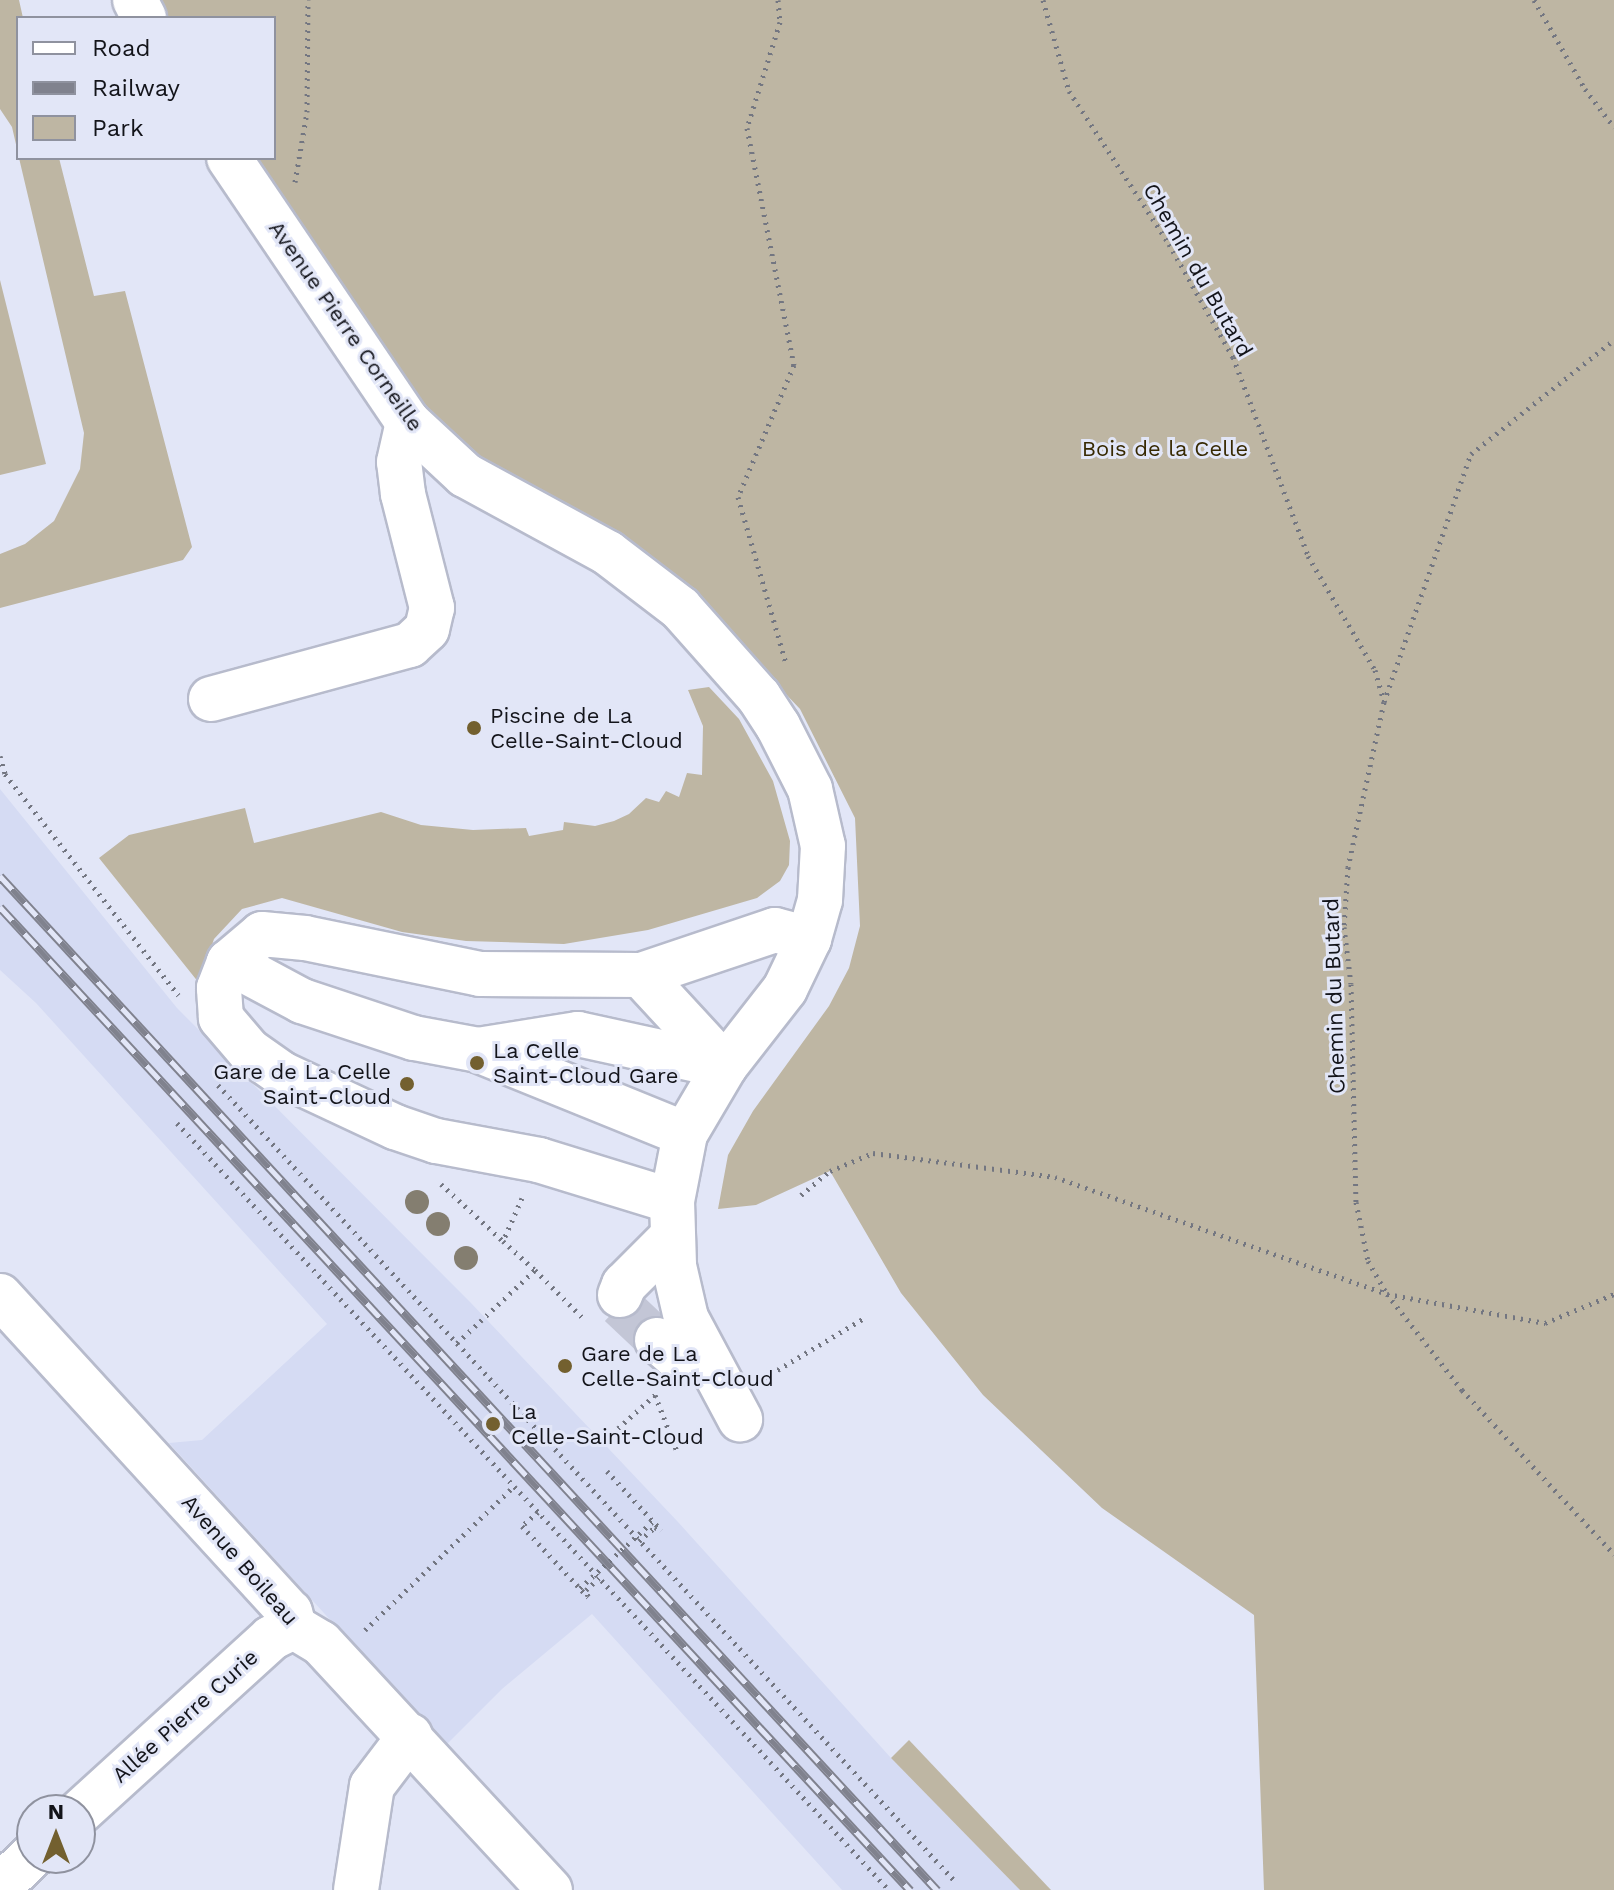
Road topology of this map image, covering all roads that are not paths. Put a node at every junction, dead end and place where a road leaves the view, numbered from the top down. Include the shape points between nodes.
1 (230, 160) edge
2 (408, 422) junction
3 (211, 699) dead end
4 (809, 939) junction
5 (229, 962) junction
6 (641, 975) junction
7 (478, 1050) junction
8 (725, 1066) junction
9 (685, 1134) junction
10 (671, 1219) junction
11 (620, 1295) dead end
12 (0, 1296) edge
13 (657, 1340) tunnel mouth
14 (709, 1363) junction
15 (740, 1419) dead end
16 (294, 1627) junction
17 (410, 1736) junction
18 (96, 1797) edge
19 (16, 1871) edge
20 (0, 1886) edge
21 (356, 1890) edge
22 (550, 1890) edge

1 - 2 street, Avenue Pierre Corneille
2 - 3 street via 399,462 432,608 427,629 410,645
2 - 4 street, Avenue Pierre Corneille via 465,475 608,553 656,589 711,640 778,726 810,789 820,826 820,900
4 - 6 street via 775,930
4 - 8 street, Avenue Pierre Corneille via 785,989
5 - 6 street via 262,934 480,974
5 - 7 street via 302,1001 414,1038
5 - 10 street via 219,988 221,1018 250,1052 282,1074 395,1127 436,1141 539,1160
6 - 8 street
7 - 8 street via 578,1034
7 - 9 street
8 - 9 street, Avenue Pierre Corneille
9 - 10 street, Avenue Pierre Corneille
10 - 11 street
10 - 14 street, Avenue Pierre Corneille via 683,1309
12 - 16 street, Avenue Boileau via 290,1612
13 - 14 street via 682,1362
14 - 15 street, Avenue Pierre Corneille
16 - 17 street, Avenue Boileau via 309,1632
16 - 18 street, Allée Pierre Curie via 271,1638
17 - 21 street via 372,1786
17 - 22 street, Avenue Boileau
19 - 20 street

